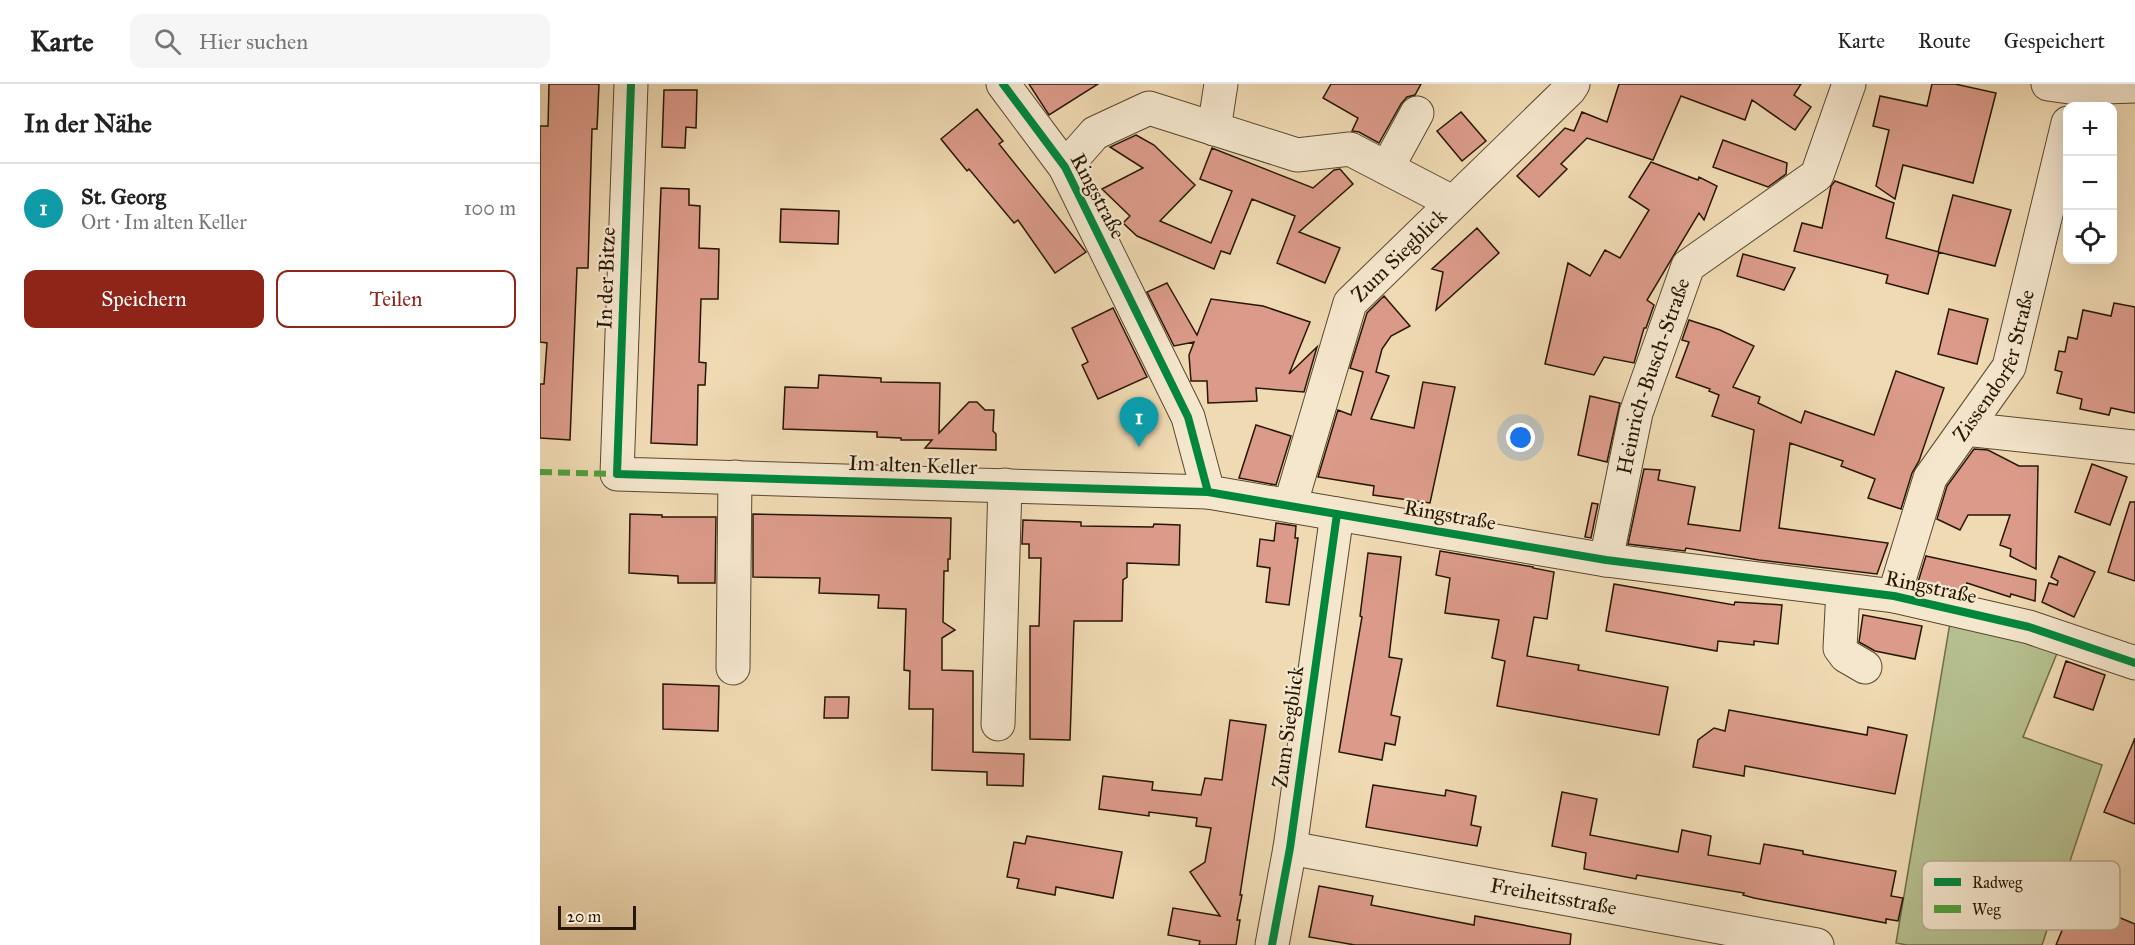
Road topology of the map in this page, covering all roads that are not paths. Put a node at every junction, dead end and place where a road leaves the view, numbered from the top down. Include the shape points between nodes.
1 (631, 84) edge
2 (1003, 84) edge
3 (1221, 84) edge
4 (1573, 84) edge
5 (1849, 84) edge
6 (2135, 86) edge
7 (2065, 93) edge
8 (1417, 113) dead end
9 (1214, 129) junction
10 (2063, 140) edge
11 (1065, 168) junction
12 (1387, 168) junction
13 (1452, 202) junction
14 (1965, 429) junction
15 (2135, 447) edge
16 (617, 474) joint
17 (735, 477) junction
18 (1005, 485) junction
19 (1208, 492) junction
20 (1290, 506) junction
21 (1337, 514) junction
22 (1606, 560) junction
23 (1844, 590) junction
24 (1894, 596) junction
25 (2135, 663) edge
26 (1865, 667) dead end
27 (733, 668) dead end
28 (998, 724) dead end
29 (1290, 848) junction
30 (1272, 945) edge
31 (1817, 945) edge

1 - 16 street, In der Bitze
2 - 11 street, Ringstraße
3 - 9 street
4 - 13 street, Zum Siegblick
5 - 22 street, Heinrich-Busch-Straße via 1817,175 1688,266 1636,413
6 - 7 street
8 - 12 street
9 - 11 street via 1149,108 1095,134
9 - 12 street via 1297,155 1350,149
10 - 14 street, Zissendorfer Straße via 2009,367
11 - 19 street, Ringstraße via 1188,417
12 - 13 street
13 - 20 street, Zum Siegblick via 1350,303
14 - 15 street
14 - 24 street, Zissendorfer Straße via 1930,478
16 - 17 street, Im alten Keller
17 - 18 street, Im alten Keller
17 - 27 street
18 - 19 street, Im alten Keller
18 - 28 street
19 - 20 street, Ringstraße
20 - 21 street, Ringstraße
21 - 22 street, Ringstraße
21 - 29 street, Zum Siegblick
22 - 23 street, Ringstraße
23 - 24 street, Ringstraße
23 - 26 street via 1840,648
24 - 25 street, Ringstraße via 2029,627
29 - 30 street, Zum Siegblick
29 - 31 street, Freiheitsstraße

